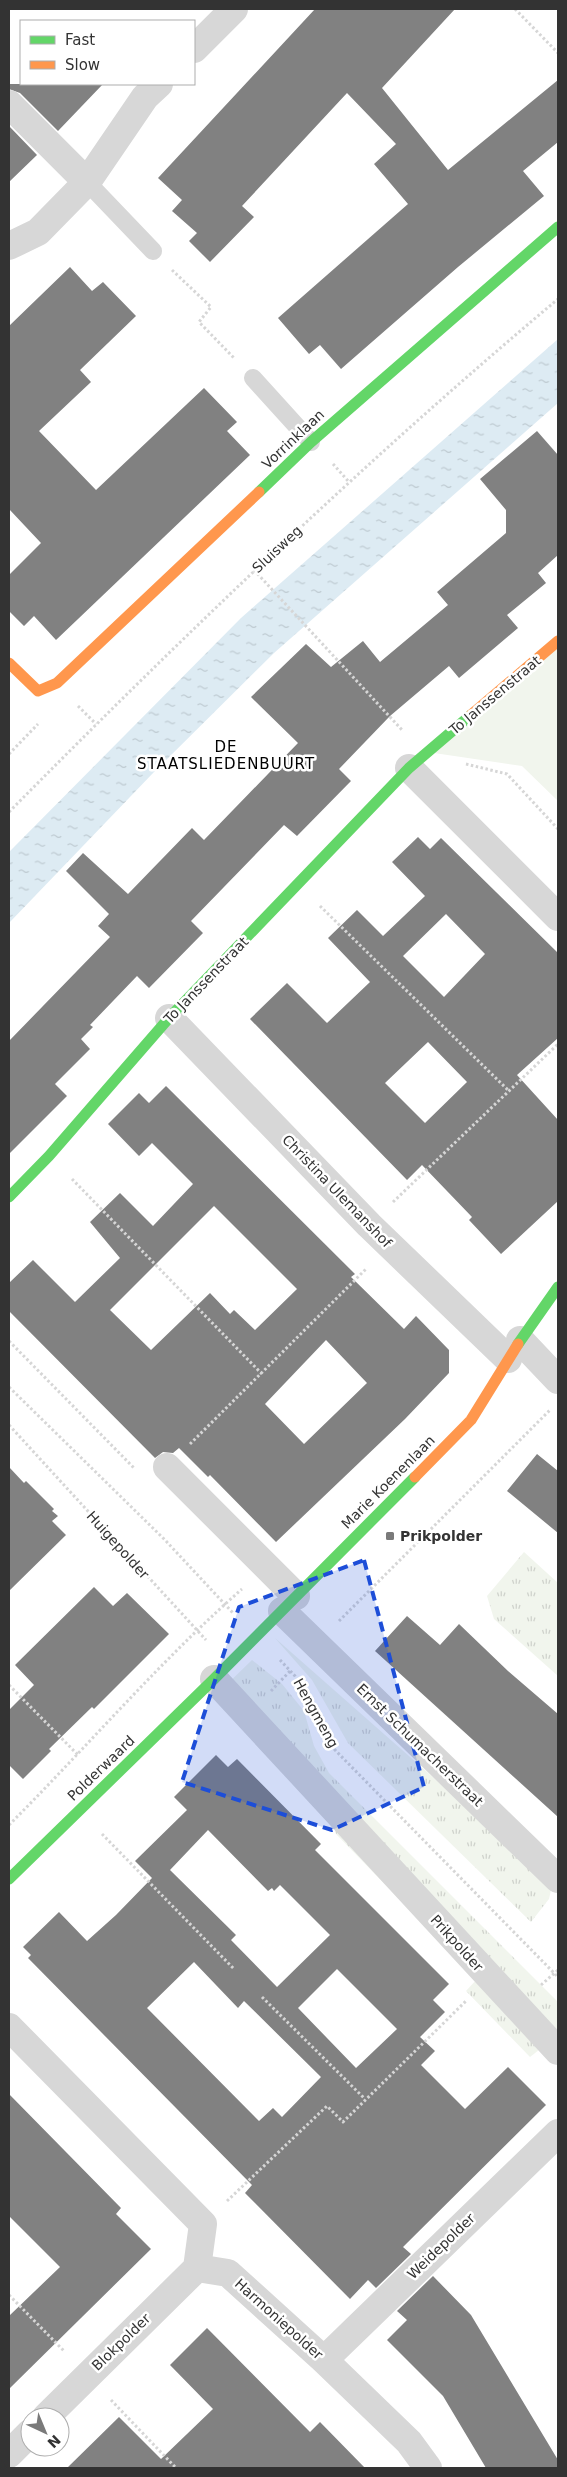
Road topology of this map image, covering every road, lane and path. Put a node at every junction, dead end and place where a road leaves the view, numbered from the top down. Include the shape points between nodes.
1 (234, 9) edge
2 (515, 9) edge
3 (195, 48) edge
4 (558, 53) edge
5 (158, 85) edge
6 (9, 104) edge
7 (87, 182) junction
8 (558, 227) edge
9 (9, 246) edge
10 (153, 251) joint
11 (558, 299) edge
12 (254, 378) joint
13 (311, 442) junction
14 (254, 570) junction
15 (558, 640) edge
16 (9, 662) edge
17 (38, 691) junction
18 (9, 754) edge
19 (417, 761) junction
20 (9, 812) edge
21 (558, 829) edge
22 (298, 884) junction
23 (558, 917) edge
24 (169, 1018) junction
25 (558, 1044) edge
26 (509, 1091) junction
27 (48, 1156) junction
28 (9, 1198) edge
29 (369, 1225) junction
30 (389, 1245) junction
31 (558, 1287) edge
32 (9, 1341) edge
33 (514, 1350) junction
34 (262, 1374) junction
35 (558, 1380) edge
36 (9, 1387) edge
37 (551, 1410) dead end
38 (9, 1425) edge
39 (158, 1476) junction
40 (267, 1567) junction
41 (289, 1603) junction
42 (225, 1604) junction
43 (195, 1630) junction
44 (256, 1637) junction
45 (316, 1644) junction
46 (290, 1670) junction
47 (222, 1671) junction
48 (9, 1685) edge
49 (255, 1723) junction
50 (78, 1755) junction
51 (78, 1811) junction
52 (9, 1825) edge
53 (558, 1878) edge
54 (9, 1880) edge
55 (234, 1970) dead end
56 (558, 1976) edge
57 (490, 1978) junction
58 (262, 1996) dead end
59 (9, 2027) edge
60 (558, 2051) edge
61 (365, 2099) junction
62 (558, 2132) edge
63 (203, 2224) junction
64 (197, 2268) junction
65 (9, 2295) edge
66 (324, 2360) junction
67 (87, 2375) junction
68 (56, 2407) edge
69 (20, 2443) edge
70 (9, 2454) edge
71 (176, 2468) edge
72 (428, 2468) edge

1 - 3 street
2 - 4 path
5 - 7 street via 145,98
6 - 7 street
7 - 9 street via 38,232
7 - 10 lane
8 - 13 street, Vorrinklaan
10 - 12 path via 212,307 199,322
11 - 14 path, Sluisweg
12 - 13 lane
13 - 17 street, Vorrinklaan via 58,683
14 - 19 path via 329,650
14 - 20 path, Sluisweg
15 - 19 street, To Janssenstraat
16 - 17 street
17 - 18 path via 38,724
19 - 21 path via 507,774
19 - 22 street, To Janssenstraat
19 - 23 street
22 - 24 street, To Janssenstraat
22 - 26 path
24 - 27 street, To Janssenstraat
24 - 29 street, Christina Ulemanshof
25 - 26 path
26 - 29 path
27 - 28 street, To Janssenstraat
27 - 34 path
29 - 30 street, Christina Ulemanshof
30 - 33 street, Christina Ulemanshof
30 - 34 path
31 - 33 street, Marie Koenenlaan
32 - 39 path
33 - 35 street, Christina Ulemanshof
33 - 41 street, Marie Koenenlaan via 471,1420
34 - 39 path
36 - 42 path, Hengmeng via 165,1540
37 - 45 path
38 - 43 path, Huigepolder
39 - 40 street
40 - 41 street
40 - 42 path
41 - 44 street, Marie Koenenlaan
41 - 45 street, Ernst Schumacherstraat
42 - 43 path
42 - 44 path, Hengmeng
43 - 47 path, Huigepolder
43 - 50 path
44 - 46 path, Hengmeng
44 - 47 street, Marie Koenenlaan
45 - 46 path
45 - 53 street, Ernst Schumacherstraat
46 - 49 path
46 - 56 path, Hengmeng via 335,1750
47 - 49 street, Prikpolder
47 - 51 street, Polderwaard
48 - 50 path
49 - 57 street, Prikpolder
50 - 52 path
51 - 54 street, Polderwaard
51 - 55 path
57 - 60 street, Prikpolder
57 - 61 path
58 - 61 path
59 - 63 street
61 - 63 path via 343,2122 327,2106
62 - 66 street, Weidepolder
63 - 64 street
64 - 66 street, Harmoniepolder via 228,2273
64 - 67 street, Blokpolder
65 - 67 path
66 - 72 street, Harmoniepolder via 409,2442
67 - 68 street, Blokpolder
67 - 71 path
69 - 70 street

